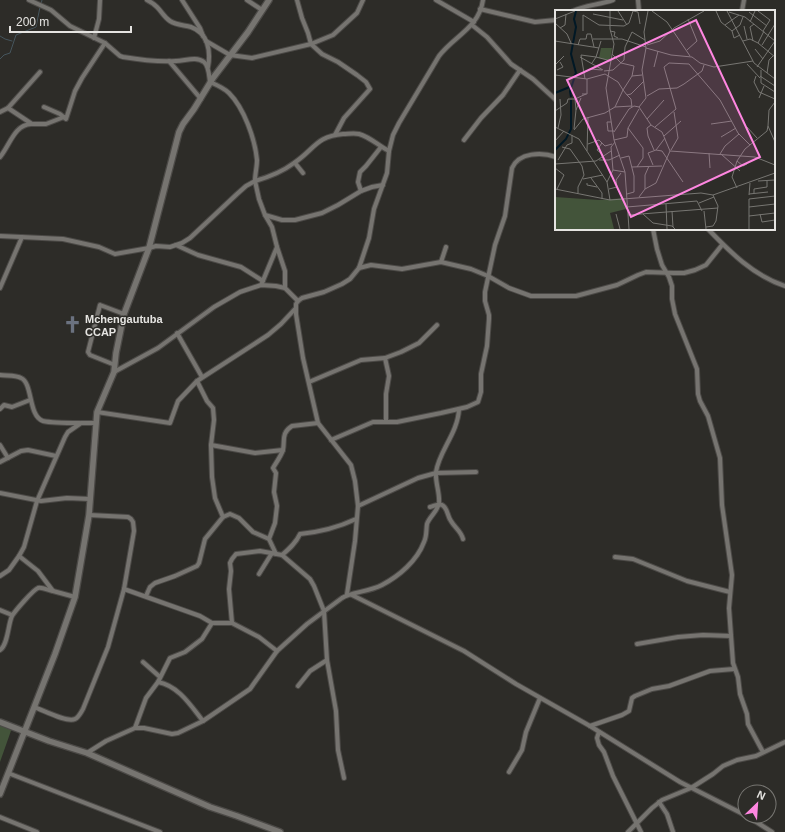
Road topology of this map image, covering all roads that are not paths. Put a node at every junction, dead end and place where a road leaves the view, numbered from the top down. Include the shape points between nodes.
1 (29, 0) edge
2 (100, 0) edge
3 (147, 0) edge
4 (182, 0) edge
5 (247, 0) edge
6 (269, 0) edge
7 (297, 0) edge
8 (363, 0) edge
9 (436, 0) edge
10 (483, 0) edge
11 (613, 0) edge
12 (638, 0) edge
13 (744, 0) edge
14 (480, 9) junction
15 (262, 10) junction
16 (576, 10) edge
17 (639, 10) edge
18 (742, 10) edge
19 (555, 20) edge
20 (473, 23) junction
21 (94, 38) junction
22 (205, 39) junction
23 (105, 44) junction
24 (311, 44) junction
25 (230, 55) junction
26 (169, 61) junction
27 (208, 67) junction
28 (520, 70) junction
29 (40, 72) dead end
30 (210, 82) junction
31 (201, 99) junction
32 (555, 99) edge
33 (44, 106) dead end
34 (8, 108) junction
35 (0, 112) edge
36 (64, 118) junction
37 (32, 124) junction
38 (334, 135) junction
39 (464, 140) dead end
40 (381, 147) junction
41 (389, 151) junction
42 (0, 157) edge
43 (555, 157) edge
44 (295, 163) junction
45 (303, 173) dead end
46 (255, 182) junction
47 (383, 185) junction
48 (362, 191) junction
49 (265, 215) junction
50 (653, 230) edge
51 (709, 230) edge
52 (0, 236) edge
53 (22, 237) junction
54 (176, 245) junction
55 (722, 245) junction
56 (277, 247) junction
57 (446, 247) dead end
58 (149, 248) junction
59 (441, 262) junction
60 (359, 268) junction
61 (667, 273) junction
62 (488, 276) junction
63 (262, 283) junction
64 (785, 286) edge
65 (0, 288) edge
66 (285, 288) junction
67 (298, 301) junction
68 (295, 309) junction
69 (124, 314) junction
70 (437, 325) dead end
71 (178, 333) junction
72 (385, 358) junction
73 (115, 365) junction
74 (114, 372) junction
75 (0, 375) edge
76 (202, 377) junction
77 (197, 381) junction
78 (309, 382) junction
79 (30, 400) junction
80 (0, 409) edge
81 (459, 409) junction
82 (96, 412) junction
83 (386, 422) junction
84 (81, 423) junction
85 (318, 423) junction
86 (95, 424) junction
87 (331, 440) junction
88 (211, 444) junction
89 (0, 445) edge
90 (283, 450) junction
91 (56, 456) junction
92 (8, 458) junction
93 (0, 462) edge
94 (476, 472) dead end
95 (436, 473) junction
96 (0, 493) edge
97 (90, 499) junction
98 (37, 501) junction
99 (439, 504) junction
100 (358, 506) junction
101 (430, 507) dead end
102 (89, 515) junction
103 (223, 517) junction
104 (356, 518) junction
105 (269, 539) junction
106 (463, 539) dead end
107 (274, 553) junction
108 (282, 555) junction
109 (19, 556) junction
110 (615, 557) dead end
111 (259, 574) dead end
112 (0, 576) edge
113 (124, 589) junction
114 (53, 591) junction
115 (730, 592) junction
116 (350, 594) junction
117 (146, 596) junction
118 (75, 597) junction
119 (0, 610) edge
120 (324, 612) junction
121 (12, 615) junction
122 (212, 622) junction
123 (232, 623) junction
124 (731, 636) junction
125 (637, 644) dead end
126 (0, 650) edge
127 (277, 651) junction
128 (327, 660) junction
129 (143, 662) dead end
130 (734, 669) junction
131 (159, 680) junction
132 (298, 686) dead end
133 (540, 698) junction
134 (34, 707) junction
135 (203, 721) junction
136 (0, 722) edge
137 (590, 726) junction
138 (135, 728) junction
139 (25, 732) junction
140 (599, 732) junction
141 (785, 742) edge
142 (763, 752) junction
143 (87, 753) junction
144 (509, 772) dead end
145 (8, 773) junction
146 (344, 778) dead end
147 (691, 788) junction
148 (0, 794) edge
149 (659, 802) junction
150 (737, 811) edge
151 (0, 817) edge
152 (637, 824) junction
153 (759, 824) edge
154 (37, 832) edge
155 (160, 832) edge
156 (280, 832) edge
157 (628, 832) edge
158 (641, 832) edge
159 (674, 832) edge
160 (772, 832) edge

1 - 21 street via 51,10 70,26
2 - 21 street
3 - 22 street via 168,20 194,29
4 - 22 street
5 - 15 street
6 - 15 street
7 - 24 street
8 - 24 street via 357,13 333,35
9 - 20 street
10 - 14 street
11 - 16 street
12 - 17 street
13 - 18 street
14 - 19 street via 535,22
14 - 20 street
15 - 25 street
20 - 28 street via 511,64
20 - 41 street via 438,56 399,123
21 - 23 street
22 - 25 street
22 - 27 street via 209,53
23 - 26 street via 123,57
23 - 36 street via 75,90 66,119
24 - 25 street via 252,58
24 - 38 street via 322,54 357,75 370,89 344,118
25 - 30 street
26 - 27 street via 196,59 205,62
26 - 31 street
27 - 30 street
28 - 32 street
28 - 39 street via 503,95
29 - 34 street
30 - 31 street
30 - 46 street via 229,93 247,123 257,159
31 - 58 street via 179,132
33 - 36 street
34 - 35 street
34 - 37 street
36 - 37 street via 46,124
37 - 42 street via 25,124 18,129
38 - 40 street via 359,134
38 - 44 street via 320,141
40 - 41 street
40 - 48 street via 360,172 358,182
41 - 47 street via 388,170
43 - 62 street via 532,154 513,165 505,216
44 - 45 street
44 - 46 street via 279,173
46 - 49 street
46 - 54 street via 246,186 190,238
47 - 48 street
47 - 60 street
48 - 49 street via 330,209 296,220 282,220
49 - 56 street
50 - 61 street via 657,249
51 - 55 street
52 - 53 street
53 - 58 street via 75,241 115,254
53 - 65 street
54 - 58 street
54 - 63 street via 206,258 241,267
55 - 61 street via 702,267 684,273
55 - 64 street via 760,274
56 - 63 street
56 - 66 street via 285,271
57 - 59 street
58 - 69 street
59 - 60 street via 402,269 371,265
59 - 62 street
60 - 67 street via 342,284
61 - 62 street via 646,272 617,285 581,295 542,296 531,296 509,288
61 - 115 street via 672,286 675,314 697,369 698,394 708,416 720,458 722,505 732,569
62 - 81 street via 485,297 489,316 481,392 477,403
63 - 66 street
63 - 71 street via 240,292
66 - 67 street
67 - 68 street
68 - 76 street via 281,324 249,349
68 - 78 street
69 - 73 street
69 - 73 street via 100,305 88,352
70 - 72 street via 414,346
71 - 74 street
71 - 76 street
72 - 78 street via 360,360
72 - 83 street via 389,376
73 - 74 street
74 - 82 street
75 - 79 street via 23,379
76 - 77 street
77 - 82 street via 178,401 170,423
77 - 88 street via 213,408
78 - 85 street
79 - 80 street via 12,407 4,405
79 - 84 street via 37,416 43,421
81 - 83 street
81 - 95 street via 456,425
82 - 86 street
83 - 87 street via 369,423
84 - 86 street
84 - 91 street via 68,432
85 - 87 street
85 - 90 street via 290,427 284,437
86 - 97 street
87 - 100 street via 354,472
88 - 90 street via 255,454
88 - 103 street via 214,493
89 - 92 street
90 - 105 street via 273,469 276,473 274,492 277,506 275,523
91 - 92 street via 28,450
91 - 98 street
92 - 93 street
94 - 95 street
95 - 99 street
95 - 100 street via 418,478
96 - 98 street
97 - 98 street
97 - 102 street
98 - 109 street
99 - 101 street
99 - 106 street via 446,510 450,521 462,534
99 - 116 street via 427,524 424,543 407,567 380,586
100 - 104 street
102 - 113 street via 128,517 133,522
102 - 118 street
103 - 105 street via 228,514 235,516 253,532
103 - 117 street via 205,539 197,566 155,582
104 - 108 street via 341,526 300,534
104 - 116 street
105 - 107 street
107 - 108 street
107 - 111 street
107 - 123 street via 240,553 231,560 229,589
108 - 120 street via 310,579
109 - 112 street via 9,570
109 - 114 street via 38,571
110 - 115 street via 633,559 687,581
113 - 117 street
113 - 134 street via 108,648 80,715 71,720
114 - 118 street
114 - 121 street via 40,588 35,590
115 - 124 street
116 - 120 street
116 - 133 street via 464,651
117 - 122 street
118 - 134 street
119 - 121 street
120 - 127 street
120 - 128 street
121 - 126 street via 6,640
122 - 123 street
122 - 131 street via 200,641 185,652 170,658
123 - 127 street via 259,637
124 - 125 street via 678,637
124 - 130 street
127 - 135 street via 250,689
128 - 132 street via 310,671
128 - 146 street
129 - 131 street
130 - 137 street via 710,671 669,686 652,689 632,698 628,711 622,715
130 - 142 street via 748,724
131 - 135 street via 184,696
131 - 138 street via 146,698
133 - 137 street
133 - 144 street via 526,732 522,750
134 - 139 street
135 - 138 street via 172,734
136 - 139 street
137 - 140 street
138 - 143 street
139 - 143 street
139 - 145 street
140 - 147 street
140 - 152 street via 599,745
141 - 142 street
142 - 147 street via 722,766
143 - 156 street via 210,807
145 - 148 street
145 - 155 street
147 - 149 street
147 - 150 street
149 - 152 street
149 - 159 street
151 - 154 street
152 - 157 street
152 - 158 street
153 - 160 street

